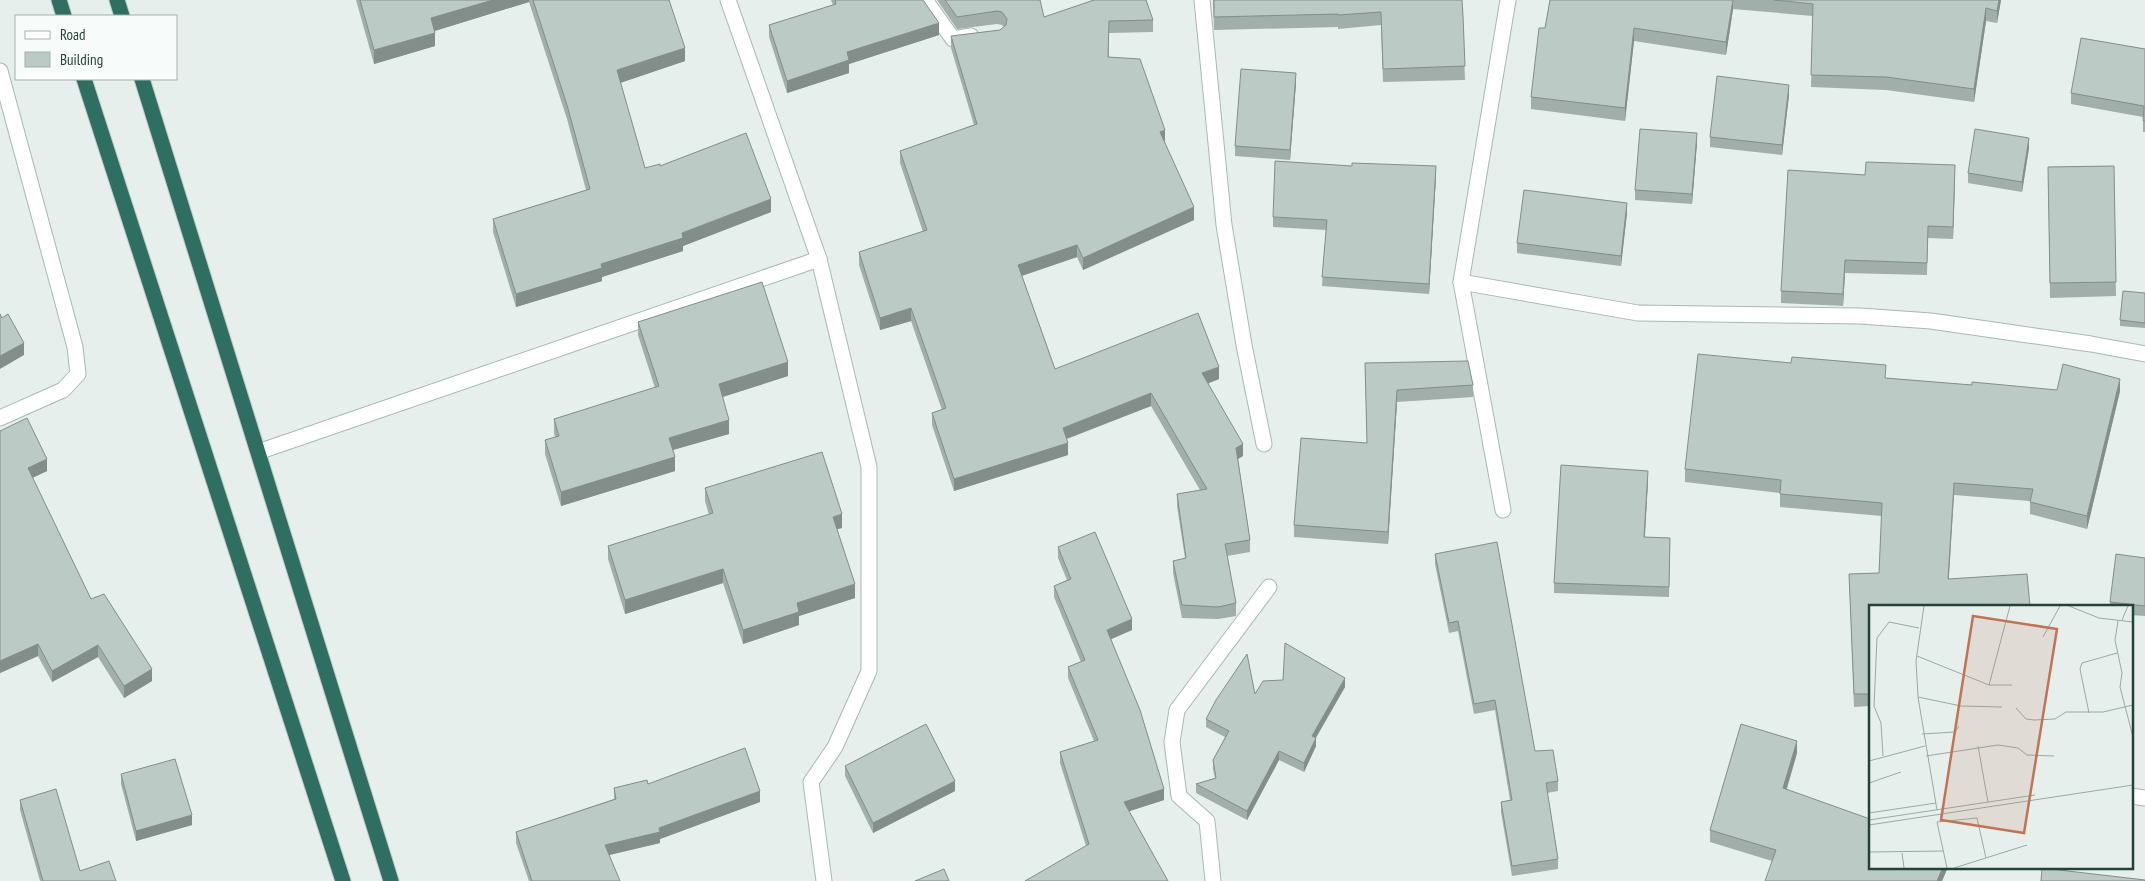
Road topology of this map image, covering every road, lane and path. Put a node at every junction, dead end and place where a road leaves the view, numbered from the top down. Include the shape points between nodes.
1 (59, 0) edge
2 (117, 0) edge
3 (728, 0) edge
4 (925, 0) edge
5 (1202, 0) edge
6 (1508, 0) edge
7 (64, 15) edge
8 (122, 15) edge
9 (989, 34) edge
10 (0, 72) edge
11 (84, 80) edge
12 (142, 80) edge
13 (819, 259) junction
14 (1461, 282) junction
15 (2145, 354) edge
16 (0, 418) edge
17 (1264, 444) dead end
18 (258, 452) junction
19 (1503, 510) dead end
20 (1269, 586) dead end
21 (2132, 796) edge
22 (2145, 798) edge
23 (343, 881) edge
24 (391, 881) edge
25 (824, 881) edge
26 (1213, 881) edge

1 - 7 highway
2 - 8 highway
3 - 13 street
4 - 9 street via 953,38
5 - 17 street via 1224,225
6 - 14 street
10 - 16 street via 75,347 78,374 63,390
11 - 23 highway
12 - 18 highway
13 - 18 street
13 - 25 street via 869,468 869,671 835,747 811,782
14 - 15 street via 1638,312 1860,316 1931,321
14 - 19 street
18 - 24 highway
20 - 26 street via 1177,710 1172,742 1179,796 1207,821
21 - 22 street

